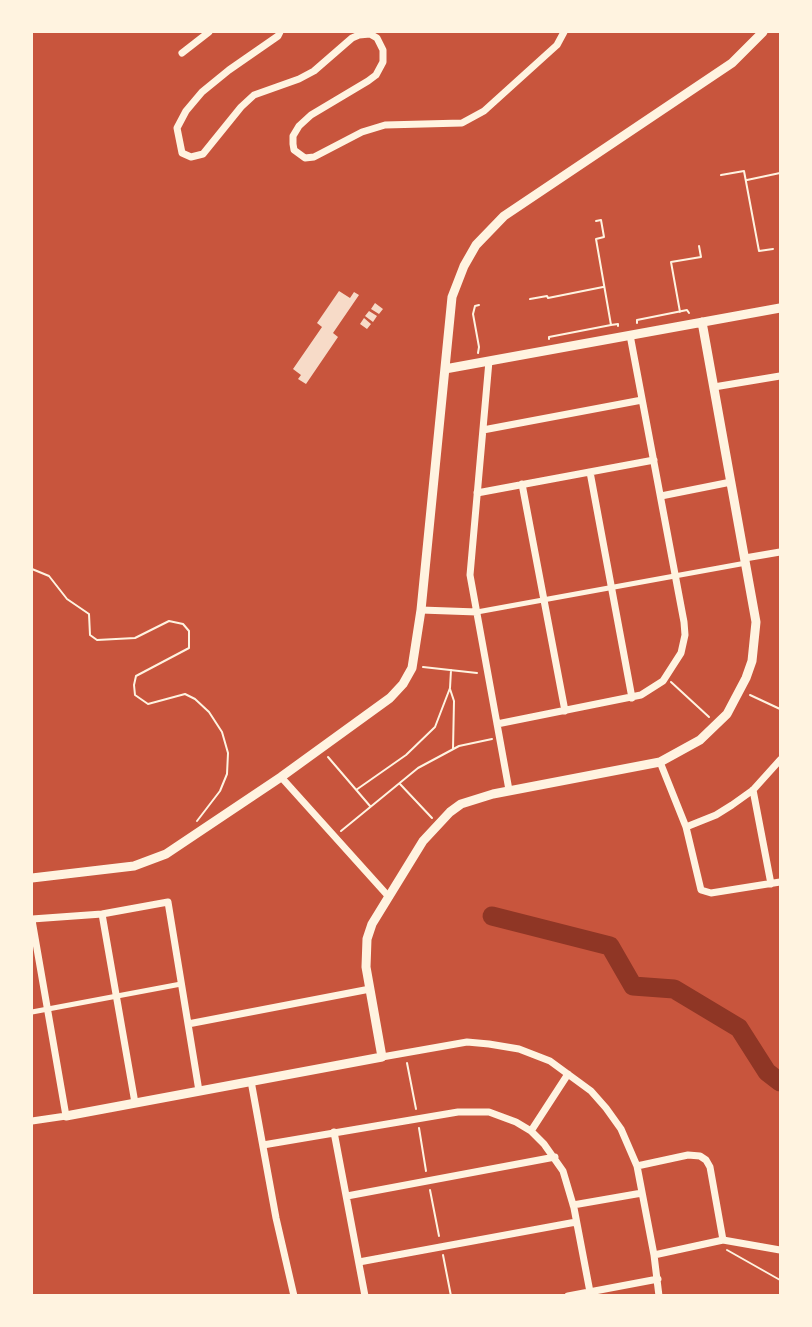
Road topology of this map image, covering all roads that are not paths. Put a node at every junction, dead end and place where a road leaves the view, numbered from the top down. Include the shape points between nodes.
1 (209, 32) edge
2 (280, 32) edge
3 (564, 32) edge
4 (763, 32) edge
5 (182, 52) dead end
6 (780, 308) edge
7 (702, 322) junction
8 (630, 335) junction
9 (489, 361) junction
10 (444, 369) junction
11 (780, 376) edge
12 (714, 387) junction
13 (642, 400) junction
14 (483, 430) junction
15 (654, 460) junction
16 (590, 472) junction
17 (732, 482) junction
18 (522, 484) junction
19 (477, 493) junction
20 (661, 496) junction
21 (780, 552) edge
22 (746, 561) junction
23 (676, 576) junction
24 (611, 587) junction
25 (544, 600) junction
26 (421, 610) junction
27 (477, 612) junction
28 (632, 698) junction
29 (565, 711) junction
30 (497, 724) junction
31 (780, 760) edge
32 (660, 762) junction
33 (281, 777) junction
34 (509, 790) junction
35 (753, 790) junction
36 (686, 827) junction
37 (32, 878) edge
38 (780, 882) edge
39 (771, 884) junction
40 (388, 897) junction
41 (102, 914) junction
42 (32, 920) edge
43 (181, 984) junction
44 (370, 989) junction
45 (116, 996) junction
46 (47, 1009) junction
47 (32, 1012) edge
48 (188, 1024) junction
49 (382, 1057) junction
50 (568, 1074) junction
51 (251, 1081) junction
52 (199, 1091) junction
53 (135, 1103) junction
54 (66, 1116) junction
55 (32, 1121) edge
56 (531, 1131) junction
57 (334, 1132) junction
58 (263, 1145) junction
59 (555, 1157) junction
60 (637, 1166) junction
61 (642, 1193) junction
62 (347, 1196) junction
63 (573, 1205) junction
64 (576, 1222) junction
65 (723, 1240) junction
66 (780, 1250) edge
67 (654, 1255) junction
68 (359, 1262) junction
69 (658, 1279) junction
70 (590, 1292) junction
71 (293, 1296) edge
72 (365, 1296) edge
73 (568, 1296) edge
74 (659, 1296) edge

1 - 5 street
2 - 3 street via 202,92 186,111 177,128 182,153 191,157 203,154 254,95 314,71 359,35 377,38 383,62 376,75 299,126 293,136 294,150 305,158 384,124 462,123 484,111 557,45
4 - 10 street via 732,63 504,216 476,245 452,297
6 - 7 street
7 - 8 street
7 - 12 street
8 - 9 street
8 - 13 street
9 - 10 street
9 - 14 street
10 - 26 street
11 - 12 street
12 - 17 street
13 - 14 street
13 - 15 street
14 - 19 street
15 - 16 street
15 - 20 street
16 - 18 street
16 - 24 street
17 - 20 street
17 - 22 street
18 - 19 street
18 - 25 street
19 - 27 street via 470,575
20 - 23 street
21 - 22 street
22 - 23 street
22 - 32 street via 756,622 752,661 741,690 717,724
23 - 24 street
23 - 28 street via 685,635 678,661 649,692
24 - 25 street
24 - 28 street
25 - 27 street
25 - 29 street
26 - 27 street
26 - 33 street via 412,666 403,684
27 - 30 street
28 - 29 street
29 - 30 street
30 - 34 street
31 - 35 street
32 - 34 street
32 - 36 street
33 - 37 street via 166,854 134,866
33 - 40 street
34 - 40 street via 461,804 438,824
35 - 36 street via 716,815
35 - 39 street
36 - 39 street via 702,890 711,893
38 - 39 street
40 - 44 street via 367,939
41 - 42 street
41 - 43 street via 168,902
41 - 45 street
42 - 46 street
43 - 45 street
43 - 48 street
44 - 48 street
44 - 49 street
45 - 46 street
45 - 53 street
46 - 47 street
46 - 54 street
48 - 52 street
49 - 50 street via 459,1043 489,1044 550,1060
49 - 51 street
50 - 56 street
50 - 60 street via 606,1108
51 - 52 street
51 - 58 street
52 - 53 street
53 - 54 street
54 - 55 street
56 - 57 street via 503,1116 471,1111
56 - 59 street
57 - 58 street
57 - 62 street
58 - 71 street
59 - 62 street
59 - 63 street
60 - 61 street
60 - 65 street via 688,1155 706,1160
61 - 63 street
61 - 67 street
62 - 68 street
63 - 64 street
64 - 68 street
64 - 70 street
65 - 66 street
65 - 67 street
67 - 69 street
68 - 72 street
69 - 70 street
69 - 74 street
70 - 73 street

